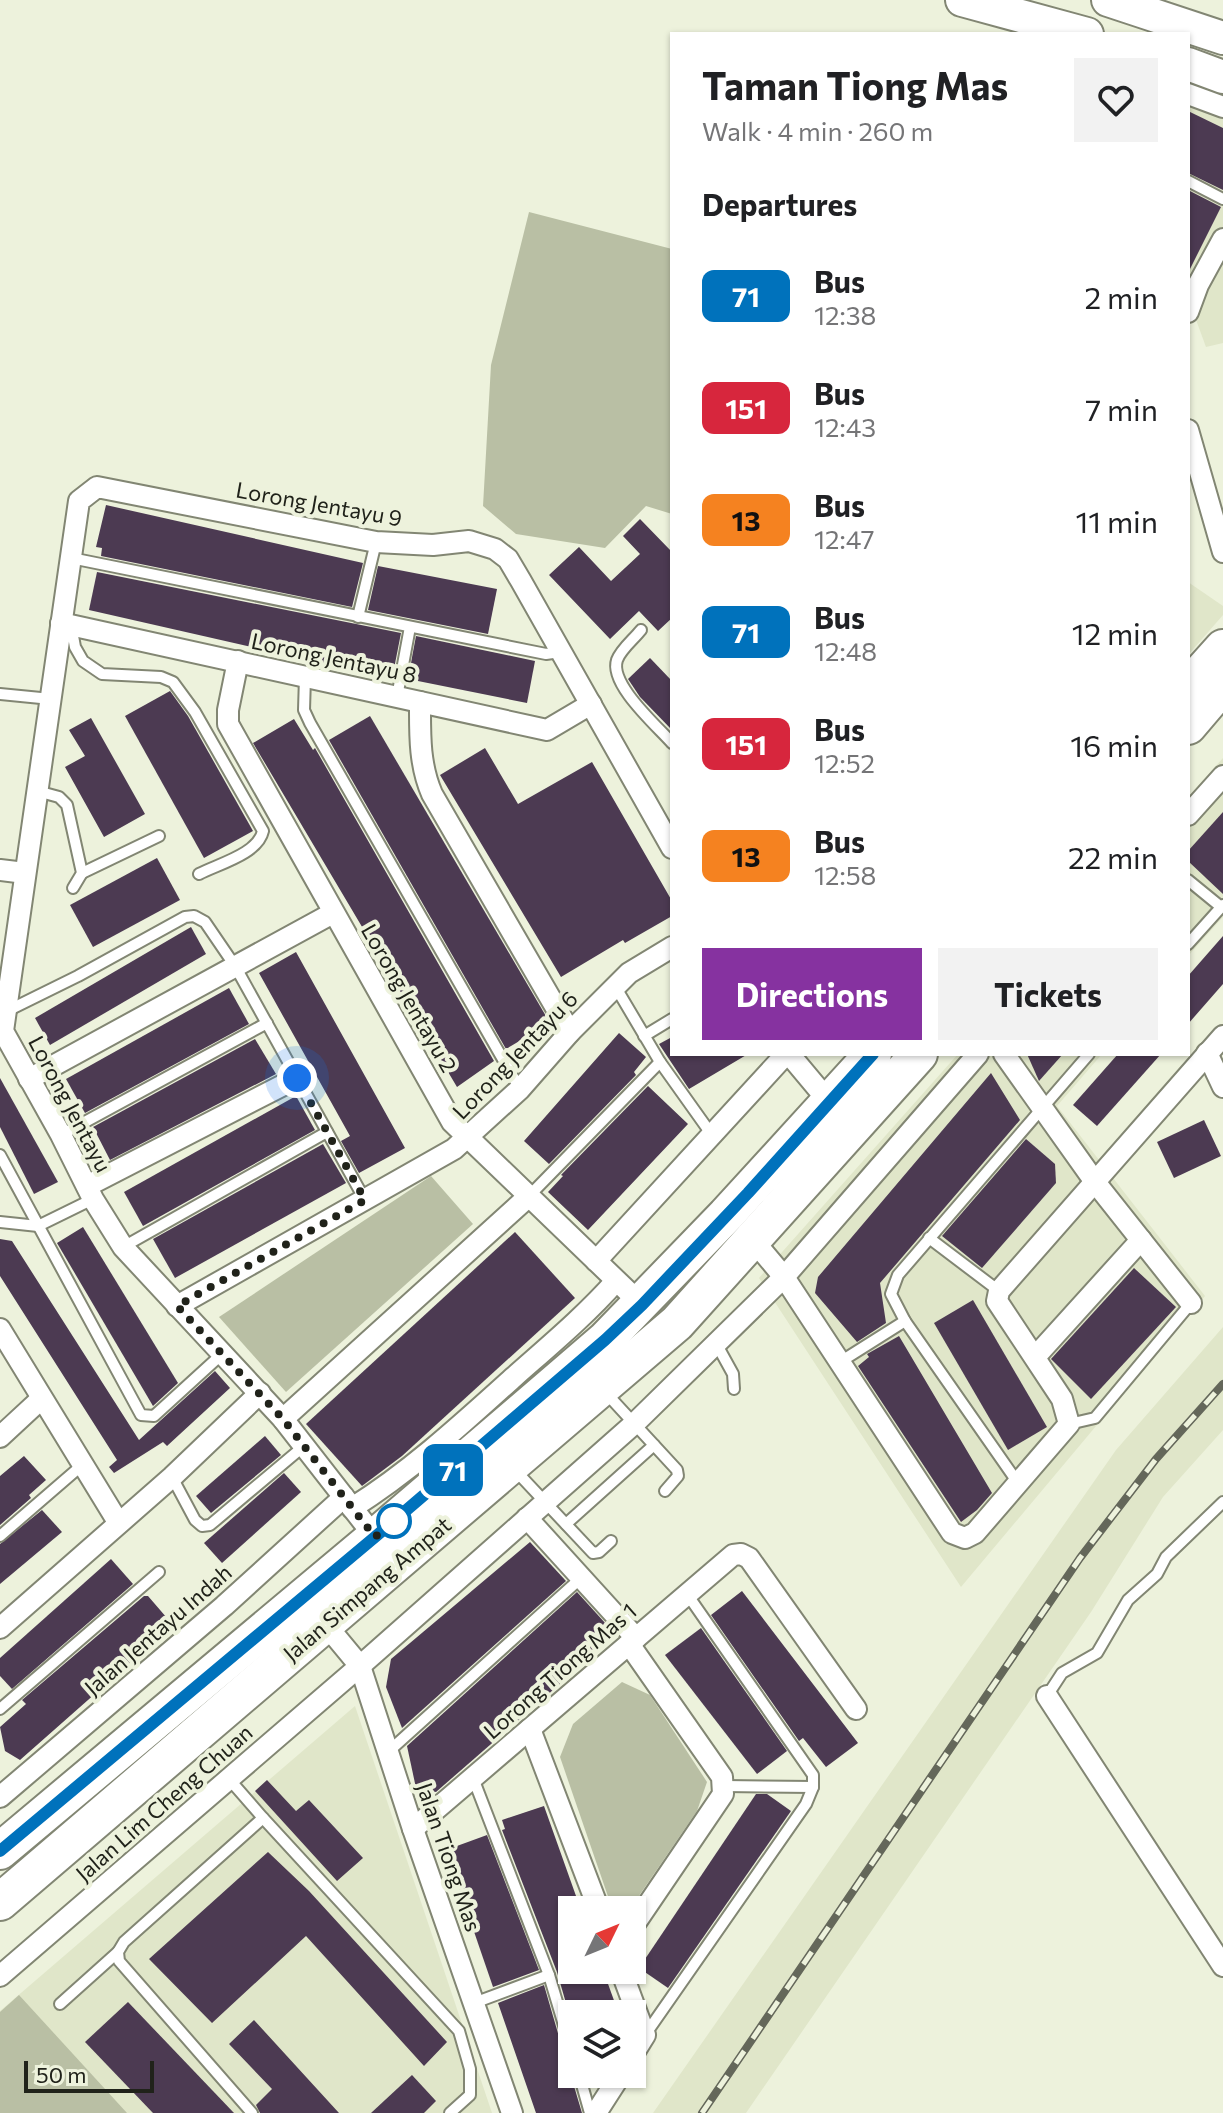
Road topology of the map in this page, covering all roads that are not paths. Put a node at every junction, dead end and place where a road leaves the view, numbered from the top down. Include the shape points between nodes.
1 (962, 0) edge
2 (1106, 0) edge
3 (1039, 28) edge
4 (1071, 32) edge
5 (1145, 32) edge
6 (1223, 38) edge
7 (1190, 51) edge
8 (1208, 71) edge
9 (1190, 95) edge
10 (1223, 107) edge
11 (1190, 182) edge
12 (1223, 199) edge
13 (1223, 239) edge
14 (1193, 282) edge
15 (1190, 437) edge
16 (79, 501) joint
17 (376, 542) junction
18 (1223, 552) edge
19 (71, 558) junction
20 (358, 617) junction
21 (66, 624) junction
22 (410, 627) junction
23 (641, 630) dead end
24 (558, 647) junction
25 (1223, 648) edge
26 (238, 661) junction
27 (305, 677) junction
28 (1190, 685) edge
29 (1223, 685) edge
30 (0, 694) edge
31 (397, 697) junction
32 (51, 699) junction
33 (420, 702) junction
34 (591, 704) junction
35 (1190, 724) edge
36 (670, 741) edge
37 (240, 747) junction
38 (221, 759) junction
39 (1223, 776) edge
40 (37, 791) junction
41 (1190, 813) edge
42 (159, 836) dead end
43 (670, 844) edge
44 (0, 870) edge
45 (25, 873) junction
46 (82, 873) junction
47 (199, 874) dead end
48 (1190, 882) edge
49 (73, 888) dead end
50 (1222, 906) edge
51 (333, 913) junction
52 (1190, 942) edge
53 (670, 948) edge
54 (235, 966) junction
55 (615, 986) junction
56 (5, 1012) junction
57 (670, 1020) edge
58 (267, 1023) junction
59 (570, 1032) junction
60 (644, 1036) junction
61 (1223, 1036) edge
62 (1207, 1053) junction
63 (786, 1056) edge
64 (790, 1056) edge
65 (871, 1056) edge
66 (917, 1056) edge
67 (976, 1056) edge
68 (1005, 1056) edge
69 (1087, 1056) edge
70 (660, 1062) junction
71 (297, 1078) junction
72 (29, 1079) junction
73 (1223, 1087) edge
74 (520, 1089) junction
75 (830, 1103) junction
76 (1041, 1109) junction
77 (327, 1132) junction
78 (61, 1135) junction
79 (712, 1135) junction
80 (469, 1138) junction
81 (0, 1155) edge
82 (1095, 1182) junction
83 (90, 1193) junction
84 (529, 1196) junction
85 (365, 1200) junction
86 (0, 1222) edge
87 (38, 1226) junction
88 (929, 1238) junction
89 (753, 1240) junction
90 (1141, 1240) junction
91 (123, 1247) junction
92 (596, 1261) junction
93 (784, 1277) junction
94 (999, 1291) junction
95 (629, 1293) junction
96 (1191, 1303) joint
97 (177, 1306) junction
98 (905, 1321) junction
99 (3, 1342) edge
100 (717, 1345) junction
101 (222, 1354) junction
102 (1036, 1356) junction
103 (840, 1362) junction
104 (602, 1388) junction
105 (734, 1389) dead end
106 (260, 1393) junction
107 (41, 1399) junction
108 (283, 1419) junction
109 (635, 1423) junction
110 (1069, 1424) junction
111 (0, 1437) edge
112 (654, 1445) junction
113 (304, 1446) junction
114 (81, 1466) junction
115 (512, 1467) junction
116 (172, 1477) junction
117 (1018, 1483) junction
118 (665, 1491) dead end
119 (546, 1501) junction
120 (348, 1502) junction
121 (1223, 1502) edge
122 (527, 1518) junction
123 (118, 1522) junction
124 (566, 1524) junction
125 (0, 1536) edge
126 (375, 1537) junction
127 (611, 1541) dead end
128 (159, 1572) dead end
129 (581, 1578) junction
130 (687, 1594) junction
131 (326, 1625) junction
132 (0, 1628) edge
133 (632, 1641) junction
134 (360, 1666) junction
135 (1047, 1696) joint
136 (0, 1709) edge
137 (856, 1709) dead end
138 (530, 1729) junction
139 (388, 1752) junction
140 (473, 1778) junction
141 (229, 1779) junction
142 (724, 1786) junction
143 (813, 1787) junction
144 (0, 1797) edge
145 (263, 1818) junction
146 (413, 1829) junction
147 (2, 1845) edge
148 (594, 1896) edge
149 (0, 1902) edge
150 (646, 1907) edge
151 (118, 1952) junction
152 (1223, 1966) edge
153 (549, 1975) junction
154 (0, 1976) edge
155 (474, 2003) junction
156 (60, 2004) dead end
157 (558, 2005) edge
158 (646, 2034) edge
159 (584, 2088) edge
160 (611, 2088) edge
161 (252, 2113) edge
162 (450, 2113) edge
163 (512, 2113) edge
164 (593, 2113) edge

1 - 3 main road
2 - 5 main road via 1124,24
2 - 6 main road
3 - 4 main road
7 - 8 main road
9 - 10 street
11 - 12 lane
13 - 14 street
15 - 18 street
16 - 17 street, Lorong Jentayu 9 via 97,487
16 - 19 street, Lorong Jentayu
17 - 20 lane
17 - 24 street, Lorong Jentayu 9 via 469,541 495,549 508,559
19 - 20 lane
19 - 21 street, Lorong Jentayu
20 - 22 lane
21 - 26 street, Lorong Jentayu 8
21 - 32 street, Lorong Jentayu
21 - 38 lane via 83,661 102,674 173,682
22 - 24 lane via 546,654
22 - 31 lane
23 - 36 lane via 618,657 615,671 625,691
24 - 34 street, Lorong Jentayu 9
25 - 28 highway
26 - 27 street, Lorong Jentayu 8
26 - 37 street, Lorong Jentayu 2 via 228,724
27 - 31 street, Lorong Jentayu 8
27 - 74 lane via 304,710 310,723
29 - 35 highway
30 - 32 lane
31 - 33 street, Lorong Jentayu 8
32 - 40 street, Lorong Jentayu
33 - 34 street, Lorong Jentayu 8 via 547,730
33 - 59 street via 421,755 432,794
34 - 43 street, Lorong Jentayu 9
37 - 38 lane
37 - 51 street, Lorong Jentayu 2
38 - 47 lane via 263,831 250,849
39 - 41 street
40 - 45 street, Lorong Jentayu
40 - 46 lane via 67,805
42 - 46 lane
44 - 45 street
45 - 56 street, Lorong Jentayu
46 - 49 lane
48 - 50 lane
50 - 52 lane
51 - 54 street
51 - 80 street, Lorong Jentayu 2 via 452,1122
53 - 55 street, Lorong Jentayu 6
54 - 56 lane via 205,922 185,917
54 - 58 lane
54 - 72 street
55 - 59 street, Lorong Jentayu 6
55 - 60 lane
56 - 72 street, Lorong Jentayu via 3,1031
57 - 60 lane
58 - 71 lane
58 - 78 lane
59 - 74 street, Lorong Jentayu 6
60 - 70 lane
61 - 62 street
62 - 73 street
62 - 82 street
63 - 79 street
64 - 75 street
65 - 75 highway, Jalan Simpang Ampat
66 - 89 highway, Jalan Simpang Ampat
67 - 93 street, Jalan Lim Cheng Chuan
68 - 76 street
69 - 76 lane
70 - 79 lane
70 - 84 lane
71 - 77 lane
71 - 83 street
72 - 78 street, Lorong Jentayu
74 - 80 street, Lorong Jentayu 6
75 - 95 highway, Jalan Simpang Ampat
76 - 82 street
76 - 88 lane
77 - 85 lane
77 - 91 lane
78 - 83 street, Lorong Jentayu
79 - 92 street
80 - 84 street, Lorong Jentayu 2
80 - 85 street, Lorong Jentayu 6
81 - 87 lane
82 - 90 street
82 - 94 street
83 - 87 lane
83 - 91 street, Lorong Jentayu
84 - 92 street, Lorong Jentayu 2
84 - 108 street
85 - 97 street, Lorong Jentayu 6
86 - 87 lane
87 - 101 lane via 141,1415 154,1416
88 - 94 lane
88 - 98 lane via 898,1275 891,1294
89 - 93 street
89 - 104 highway, Jalan Simpang Ampat via 677,1323
90 - 96 street
90 - 102 street
91 - 97 street, Lorong Jentayu
92 - 95 street, Lorong Jentayu 2
93 - 100 street, Jalan Lim Cheng Chuan
93 - 103 street
94 - 102 street via 997,1301
95 - 120 street, Jalan Jentayu Indah via 593,1306 384,1488
95 - 126 highway, Jalan Simpang Ampat via 605,1340
96 - 110 lane via 1095,1418
97 - 101 street, Lorong Jentayu
98 - 103 lane
98 - 117 lane
99 - 107 street
100 - 105 lane via 733,1374
100 - 109 street, Jalan Lim Cheng Chuan
101 - 106 street, Lorong Jentayu
102 - 110 street via 1062,1399
103 - 117 street via 952,1533 965,1538 975,1533
104 - 109 lane
104 - 115 highway, Jalan Simpang Ampat
106 - 108 street, Lorong Jentayu
106 - 116 street
107 - 111 street
107 - 114 street
108 - 113 street, Lorong Jentayu
109 - 112 lane
109 - 119 street, Jalan Lim Cheng Chuan
110 - 117 street
112 - 118 lane via 677,1470
112 - 124 lane
113 - 116 lane via 210,1525 195,1520
113 - 120 street, Lorong Jentayu
114 - 123 street
114 - 125 lane
115 - 119 lane
115 - 131 highway, Jalan Simpang Ampat
116 - 123 street
119 - 122 street, Jalan Lim Cheng Chuan
119 - 124 lane
120 - 126 street, Lorong Jentayu
120 - 144 street, Jalan Jentayu Indah
121 - 135 lane via 1128,1600 1097,1653 1062,1673
122 - 129 street
122 - 134 street, Jalan Lim Cheng Chuan
123 - 132 street
124 - 127 lane via 593,1553
126 - 147 highway, Jalan Simpang Ampat
128 - 136 lane
129 - 133 street
129 - 139 lane
130 - 133 street, Lorong Tiong Mas 1
130 - 137 street, Lorong Tiong Mas 1 via 733,1555 749,1558
130 - 143 lane via 813,1775
131 - 134 street, Jalan Tiong Mas
131 - 149 highway, Jalan Simpang Ampat
133 - 138 street, Lorong Tiong Mas 1
133 - 142 street
134 - 139 street, Jalan Tiong Mas
134 - 141 street, Jalan Lim Cheng Chuan
135 - 152 street
138 - 140 street, Lorong Tiong Mas 1
138 - 148 street
139 - 146 street, Jalan Tiong Mas
140 - 146 street, Lorong Tiong Mas 1
140 - 153 lane
141 - 145 lane
141 - 154 street, Jalan Lim Cheng Chuan
142 - 143 lane
142 - 150 street
143 - 158 lane
145 - 151 lane
145 - 162 lane via 459,2031 470,2069 470,2095
146 - 155 street, Jalan Tiong Mas
151 - 156 lane
151 - 161 lane via 119,1961
153 - 155 lane
153 - 157 lane
155 - 163 street, Jalan Tiong Mas
159 - 164 lane
160 - 164 street

